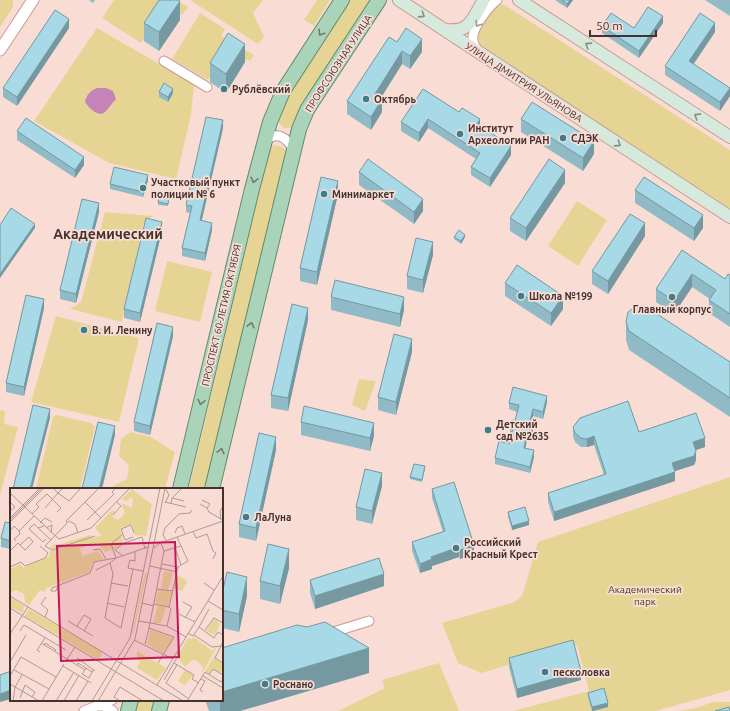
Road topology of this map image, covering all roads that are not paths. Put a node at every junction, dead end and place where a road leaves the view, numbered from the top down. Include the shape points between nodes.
1 (33, 0) edge
2 (342, 0) edge
3 (379, 0) edge
4 (399, 0) edge
5 (483, 0) edge
6 (497, 0) edge
7 (518, 1) edge
8 (445, 30) junction
9 (0, 50) edge
10 (479, 52) junction
11 (164, 61) dead end
12 (206, 87) dead end
13 (730, 137) edge
14 (264, 142) junction
15 (294, 150) junction
16 (730, 217) edge
17 (180, 488) edge
18 (212, 488) edge
19 (369, 621) dead end
20 (316, 637) edge
21 (110, 701) edge
22 (131, 701) edge
23 (162, 701) edge
24 (97, 706) junction
25 (84, 711) edge
26 (113, 711) edge
27 (128, 711) edge
28 (159, 711) edge

1 - 9 street
2 -> 14 main road via 283,91
3 - 15 main road, ПРОФСОЮЗНАЯ УЛИЦА via 307,110
4 -> 8 main road, УЛИЦА ДМИТРИЯ УЛЬЯНОВА
5 - 8 main road via 470,24 454,31
6 -> 10 street via 490,5 473,33 472,40
13 -> 7 main road
8 - 10 main road, УЛИЦА ДМИТРИЯ УЛЬЯНОВА
10 -> 16 main road, УЛИЦА ДМИТРИЯ УЛЬЯНОВА
11 - 12 street
14 - 15 street via 269,138 281,136
14 -> 17 main road, ПРОСПЕКТ 60-ЛЕТИЯ ОКТЯБРЯ
18 -> 15 main road
19 - 20 street
21 - 24 street
22 - 27 main road
23 - 28 main road
24 - 25 street
24 - 26 street via 104,706

